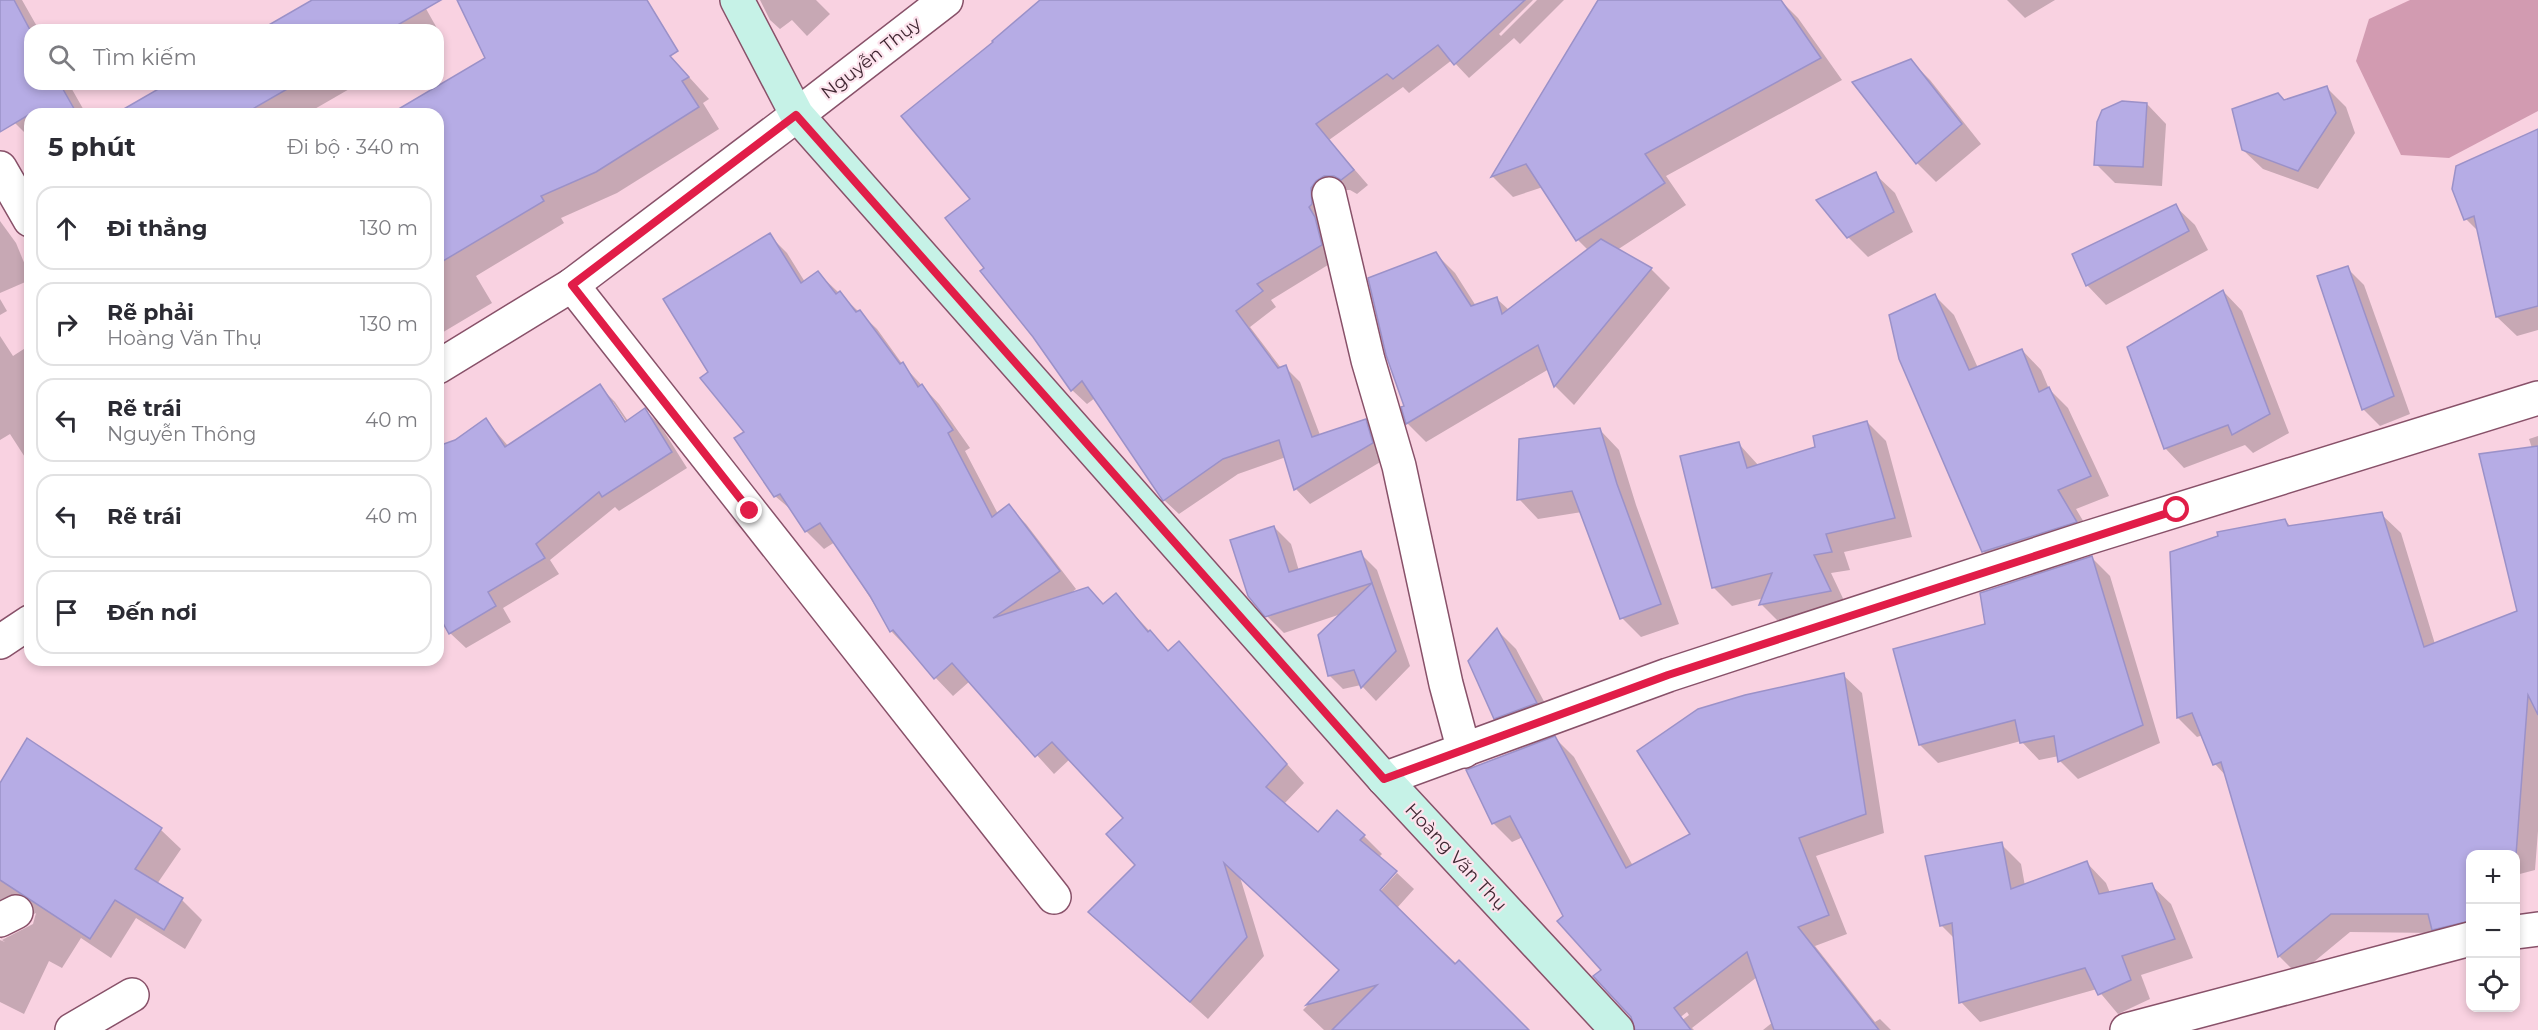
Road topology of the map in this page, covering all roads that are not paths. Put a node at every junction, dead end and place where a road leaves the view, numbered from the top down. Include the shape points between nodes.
1 (737, 0) edge
2 (946, 0) edge
3 (796, 115) junction
4 (0, 168) edge
5 (1329, 194) dead end
6 (24, 210) edge
7 (572, 285) junction
8 (444, 363) edge
9 (2538, 398) edge
10 (24, 626) edge
11 (0, 642) edge
12 (1464, 751) junction
13 (1384, 779) junction
14 (1054, 897) dead end
15 (2538, 929) edge
16 (2520, 931) edge
17 (2466, 940) edge
18 (132, 995) dead end
19 (72, 1030) edge
20 (1617, 1030) edge
21 (2127, 1030) edge

1 - 3 main road, Hoàng Văn Thụ
2 - 3 street, Nguyễn Thụy
3 - 7 street, Nguyễn Thụy
3 - 13 main road, Hoàng Văn Thụ
4 - 6 street
5 - 12 street via 1368,360 1399,466
7 - 8 street, Nguyễn Thụy
7 - 14 street
9 - 12 street via 2087,538 1690,668
10 - 11 street
12 - 13 street
13 - 20 main road, Hoàng Văn Thụ
15 - 16 street
17 - 21 street
18 - 19 street

